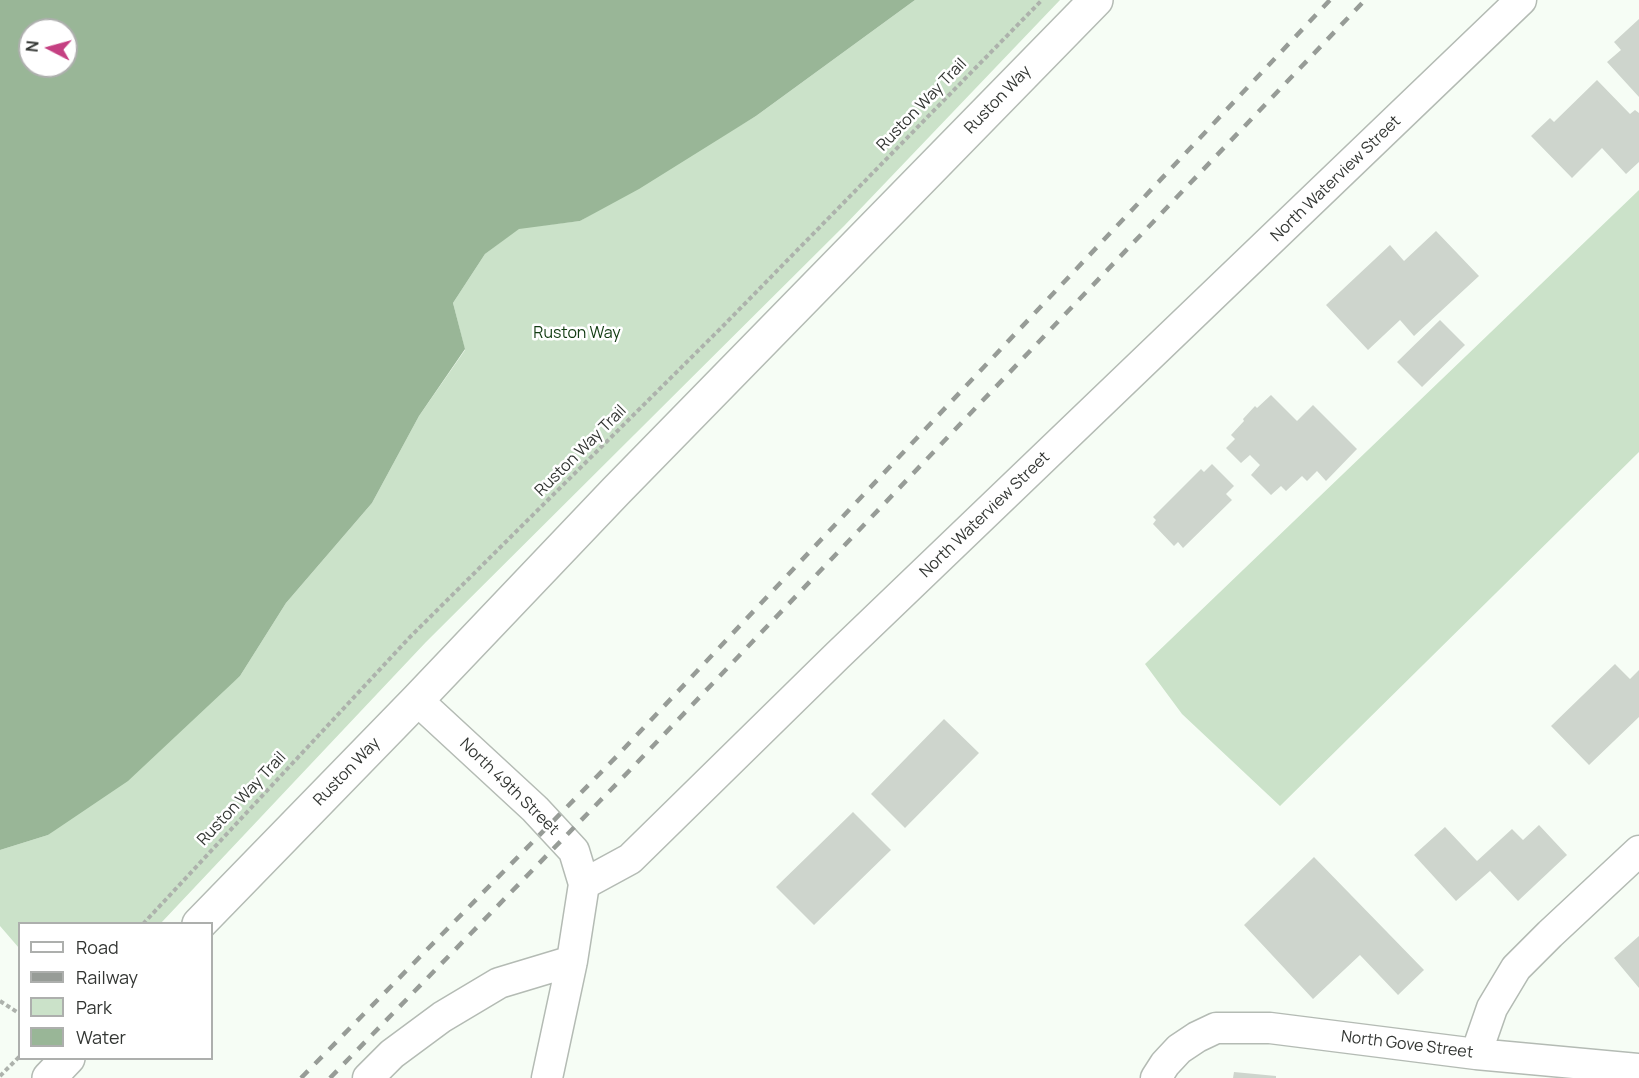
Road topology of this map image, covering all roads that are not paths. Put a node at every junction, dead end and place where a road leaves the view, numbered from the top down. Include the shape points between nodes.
1 (1096, 0) edge
2 (1521, 0) edge
3 (417, 700) junction
4 (1639, 851) edge
5 (584, 884) junction
6 (201, 922) edge
7 (572, 962) junction
8 (1476, 1054) junction
9 (67, 1060) edge
10 (1639, 1069) edge
11 (49, 1078) edge
12 (368, 1078) edge
13 (547, 1078) edge
14 (1156, 1078) edge

1 - 3 main road, Ruston Way via 615,491
2 - 5 street, North Waterview Street via 630,859
3 - 5 street, North 49th Street via 535,809 574,851
3 - 6 main road, Ruston Way
4 - 8 street via 1516,968 1492,1008
5 - 7 street
7 - 12 street via 499,983 442,1017 392,1054
7 - 13 street
8 - 10 street, North Gove Street
8 - 14 street, North Gove Street via 1269,1028 1216,1028 1179,1048
9 - 11 main road

